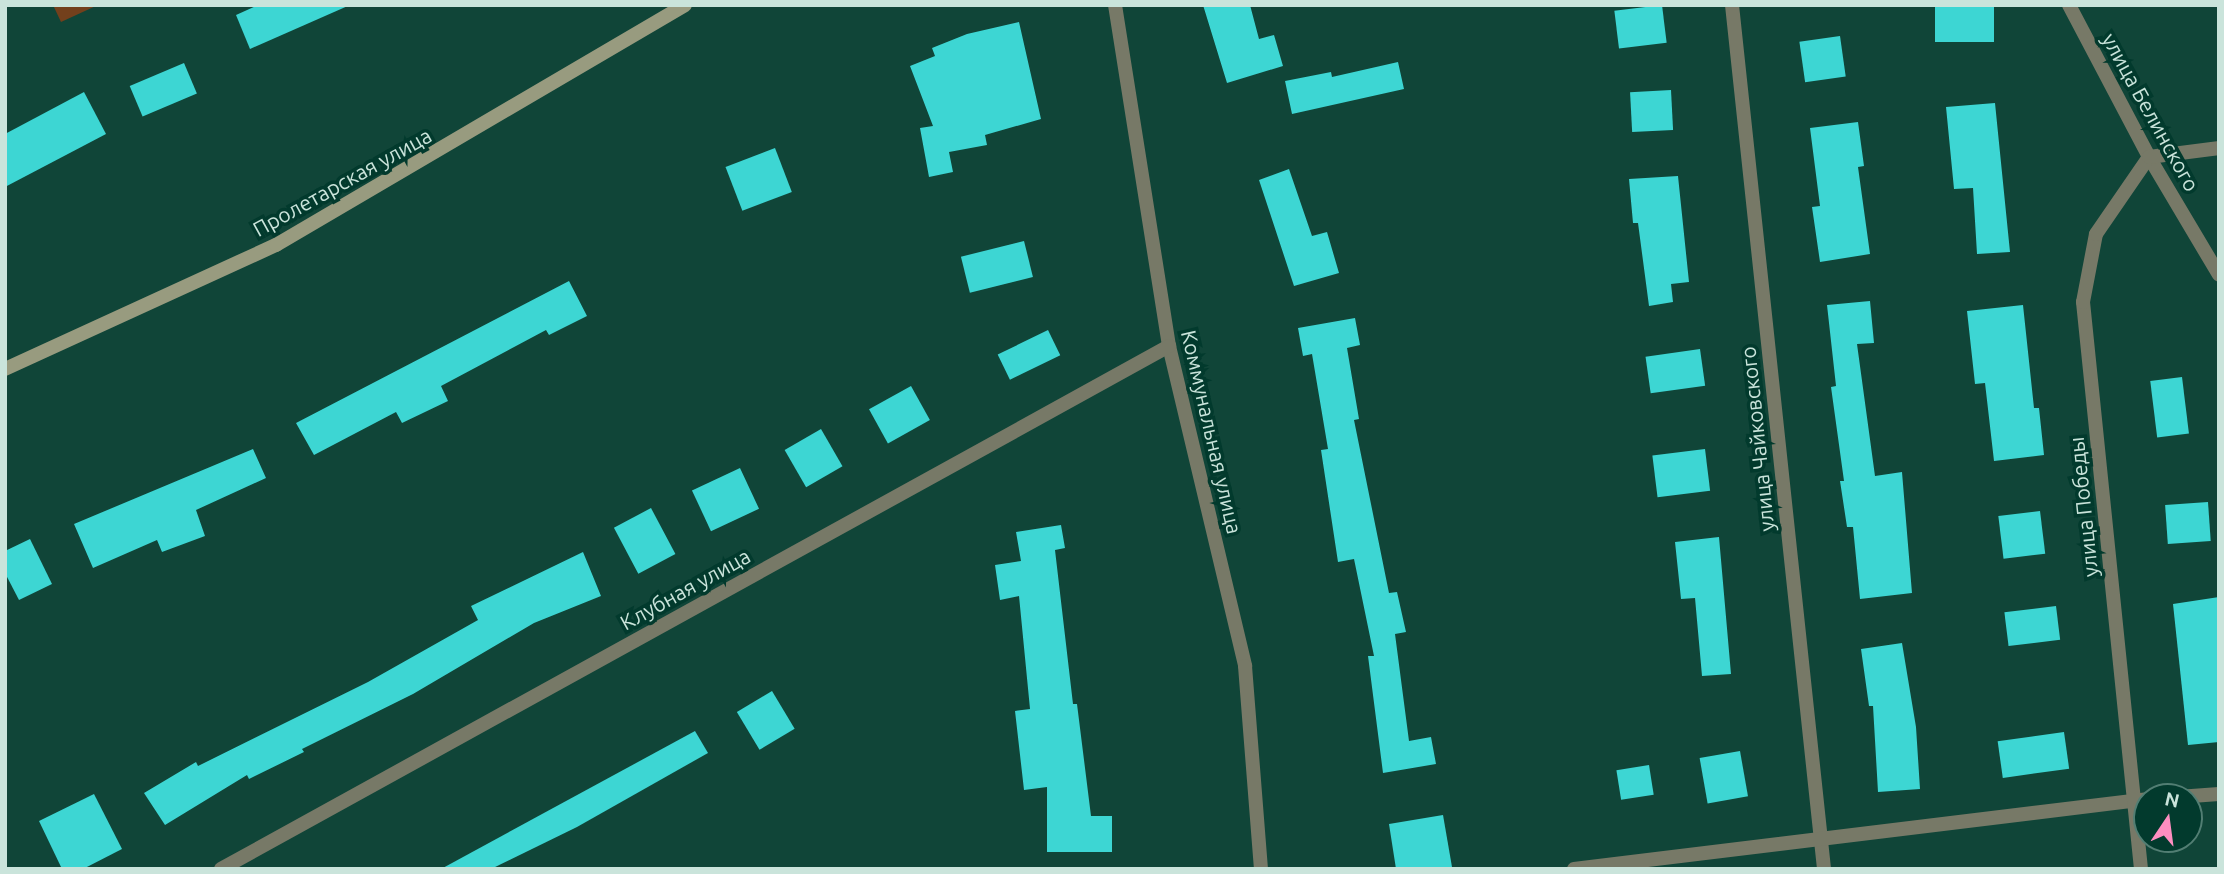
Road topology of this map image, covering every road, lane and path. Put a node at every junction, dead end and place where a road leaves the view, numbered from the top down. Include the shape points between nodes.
1 (685, 5) edge
2 (1115, 5) edge
3 (1731, 5) edge
4 (2069, 5) edge
5 (2219, 148) edge
6 (2149, 157) junction
7 (2219, 275) edge
8 (1170, 346) junction
9 (5, 369) edge
10 (2139, 783) edge
11 (2133, 801) edge
12 (1822, 842) junction
13 (220, 869) edge
14 (1261, 869) edge
15 (1574, 869) edge
16 (1824, 869) edge

1 - 9 main road, Пролетарская улица via 276,245
2 - 8 street, Коммунальная улица
3 - 12 street, улица Чайковского
4 - 6 street, улица Белинского
5 - 6 street
6 - 7 street, улица Белинского
6 - 10 street, улица Победы via 2096,234 2083,302
8 - 13 street, Клубная улица
8 - 14 street, Коммунальная улица via 1245,666
11 - 12 street
12 - 15 street
12 - 16 street, улица Чайковского

